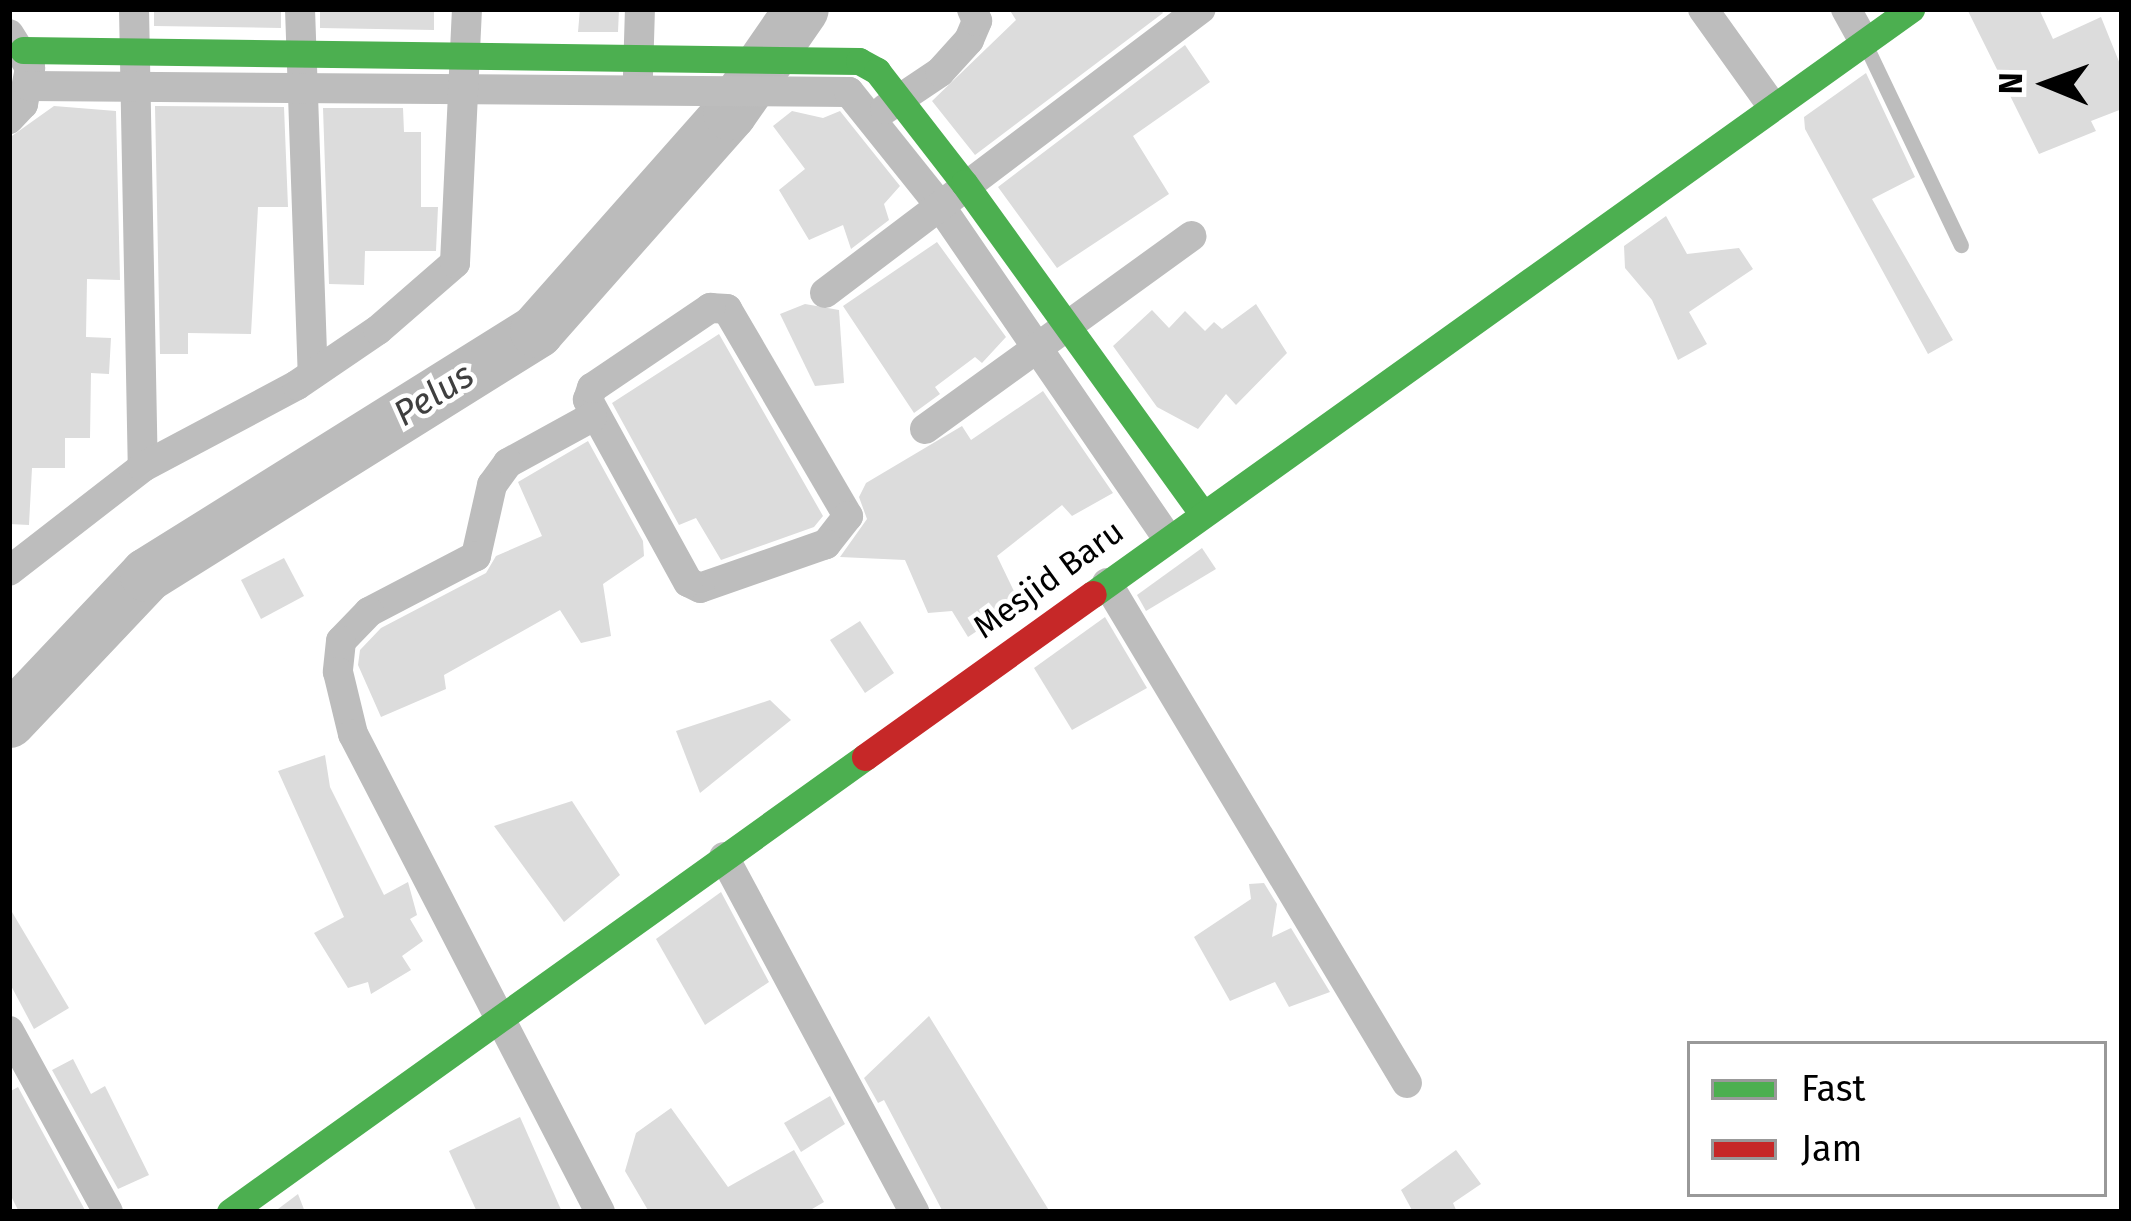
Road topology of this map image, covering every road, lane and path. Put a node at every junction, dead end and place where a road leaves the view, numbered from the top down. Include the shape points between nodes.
1 (134, 9) edge
2 (300, 9) edge
3 (467, 9) edge
4 (640, 9) edge
5 (972, 9) edge
6 (1201, 9) edge
7 (1703, 9) edge
8 (1846, 9) edge
9 (1911, 9) edge
10 (1864, 41) junction
11 (16, 42) edge
12 (135, 55) junction
13 (301, 56) junction
14 (466, 56) junction
15 (650, 56) junction
16 (29, 86) junction
17 (135, 88) junction
18 (469, 88) junction
19 (647, 90) junction
20 (303, 91) junction
21 (899, 98) junction
22 (1770, 104) junction
23 (872, 118) junction
24 (9, 119) edge
25 (964, 182) junction
26 (938, 203) junction
27 (1192, 236) dead end
28 (1961, 245) dead end
29 (825, 292) dead end
30 (1070, 329) junction
31 (1040, 348) junction
32 (313, 374) junction
33 (592, 417) junction
34 (925, 429) dead end
35 (143, 467) junction
36 (1203, 514) junction
37 (1168, 539) junction
38 (9, 571) edge
39 (1107, 583) junction
40 (724, 857) junction
41 (501, 1012) junction
42 (9, 1031) edge
43 (1407, 1083) dead end
44 (108, 1212) edge
45 (230, 1212) edge
46 (600, 1212) edge
47 (914, 1212) edge

1 - 12 street
2 - 13 street
3 - 14 street
4 - 15 street
5 - 21 street via 977,21 969,40
6 - 25 street
7 - 22 street
8 - 10 street
9 - 10 street, Mesjid Baru
10 - 22 street, Mesjid Baru
10 - 28 lane
11 - 12 street
11 - 16 street
12 - 13 street
12 - 17 street
13 - 14 street
13 - 20 street
14 - 15 street
14 - 18 street
15 - 19 street
15 - 21 street via 835,57 877,71
16 - 17 street
16 - 24 street
17 - 20 street
17 - 35 street
18 - 19 street
18 - 20 street
18 - 32 street via 455,263
19 - 23 street via 834,90 849,92
20 - 32 street
21 - 23 street
21 - 25 street
22 - 36 street, Mesjid Baru
23 - 26 street
25 - 26 street
25 - 30 street
26 - 29 street
26 - 31 street
27 - 30 street
30 - 31 street
30 - 36 street
31 - 34 street
31 - 37 street
32 - 35 street
33 - 33 street via 592,388 710,308 727,309 848,516 844,530 826,544 700,588 688,582
33 - 41 street via 508,463 492,484 476,556 369,612 341,641 338,672 353,734
35 - 38 street
36 - 37 street, Mesjid Baru
37 - 39 street, Mesjid Baru
39 - 40 street, Mesjid Baru
39 - 43 street
40 - 41 street, Mesjid Baru
40 - 47 street
41 - 45 street, Mesjid Baru
41 - 46 street
42 - 44 street

